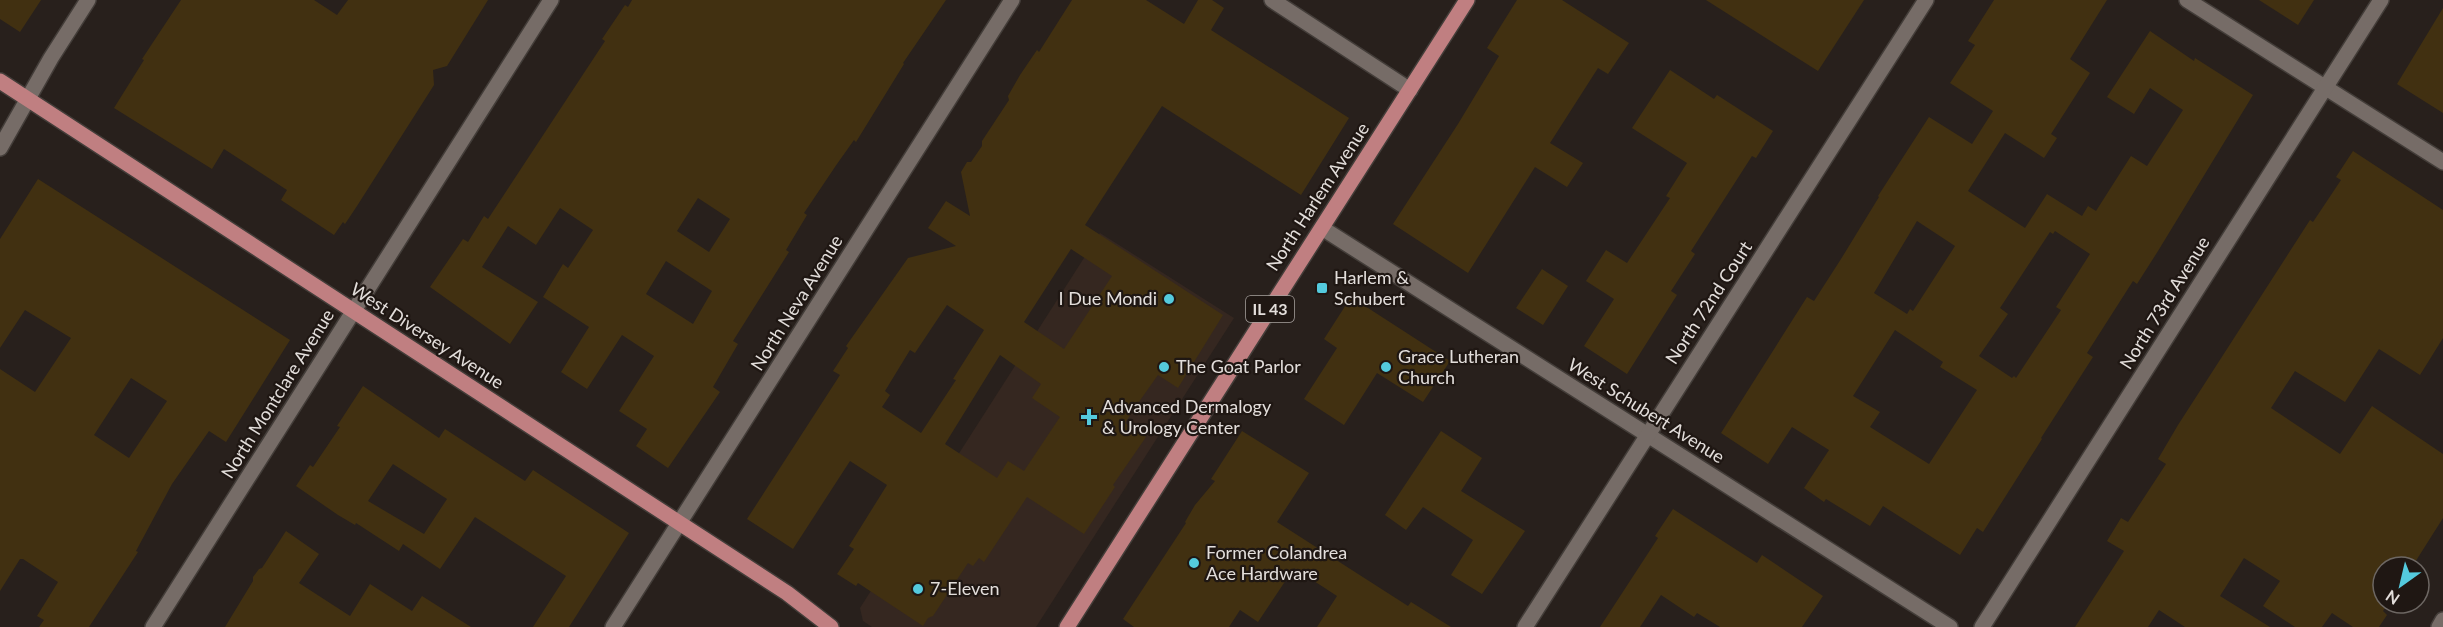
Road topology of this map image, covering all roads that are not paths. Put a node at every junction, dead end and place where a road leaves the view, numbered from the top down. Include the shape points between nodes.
1 (88, 0) edge
2 (551, 0) edge
3 (1012, 0) edge
4 (1272, 0) edge
5 (1467, 0) edge
6 (1926, 0) edge
7 (2187, 0) edge
8 (2380, 0) edge
9 (0, 81) edge
10 (2325, 88) junction
11 (1410, 90) junction
12 (28, 100) junction
13 (0, 148) edge
14 (2443, 162) edge
15 (1322, 228) junction
16 (354, 311) junction
17 (1648, 435) junction
18 (679, 524) junction
19 (2443, 620) edge
20 (153, 627) edge
21 (613, 627) edge
22 (831, 627) edge
23 (1067, 627) edge
24 (1525, 627) edge
25 (1950, 627) edge
26 (1982, 627) edge
27 (2439, 627) edge

1 - 12 street
2 - 16 street, North Montclare Avenue
3 - 18 street, North Neva Avenue
4 - 11 street
5 - 11 main road, North Harlem Avenue / IL 43
6 - 17 street, North 72nd Court
7 - 10 street
8 - 10 street, North 73rd Avenue
9 - 12 main road, West Diversey Avenue
10 - 14 street
10 - 26 street, North 73rd Avenue
11 - 15 main road, North Harlem Avenue / IL 43
12 - 13 street
12 - 16 main road, West Diversey Avenue
15 - 17 street, West Schubert Avenue
15 - 23 main road, North Harlem Avenue / IL 43
16 - 18 main road, West Diversey Avenue
16 - 20 street, North Montclare Avenue
17 - 24 street, North 72nd Court
17 - 25 street, West Schubert Avenue
18 - 21 street, North Neva Avenue
18 - 22 main road, West Diversey Avenue via 787,593
19 - 27 street

